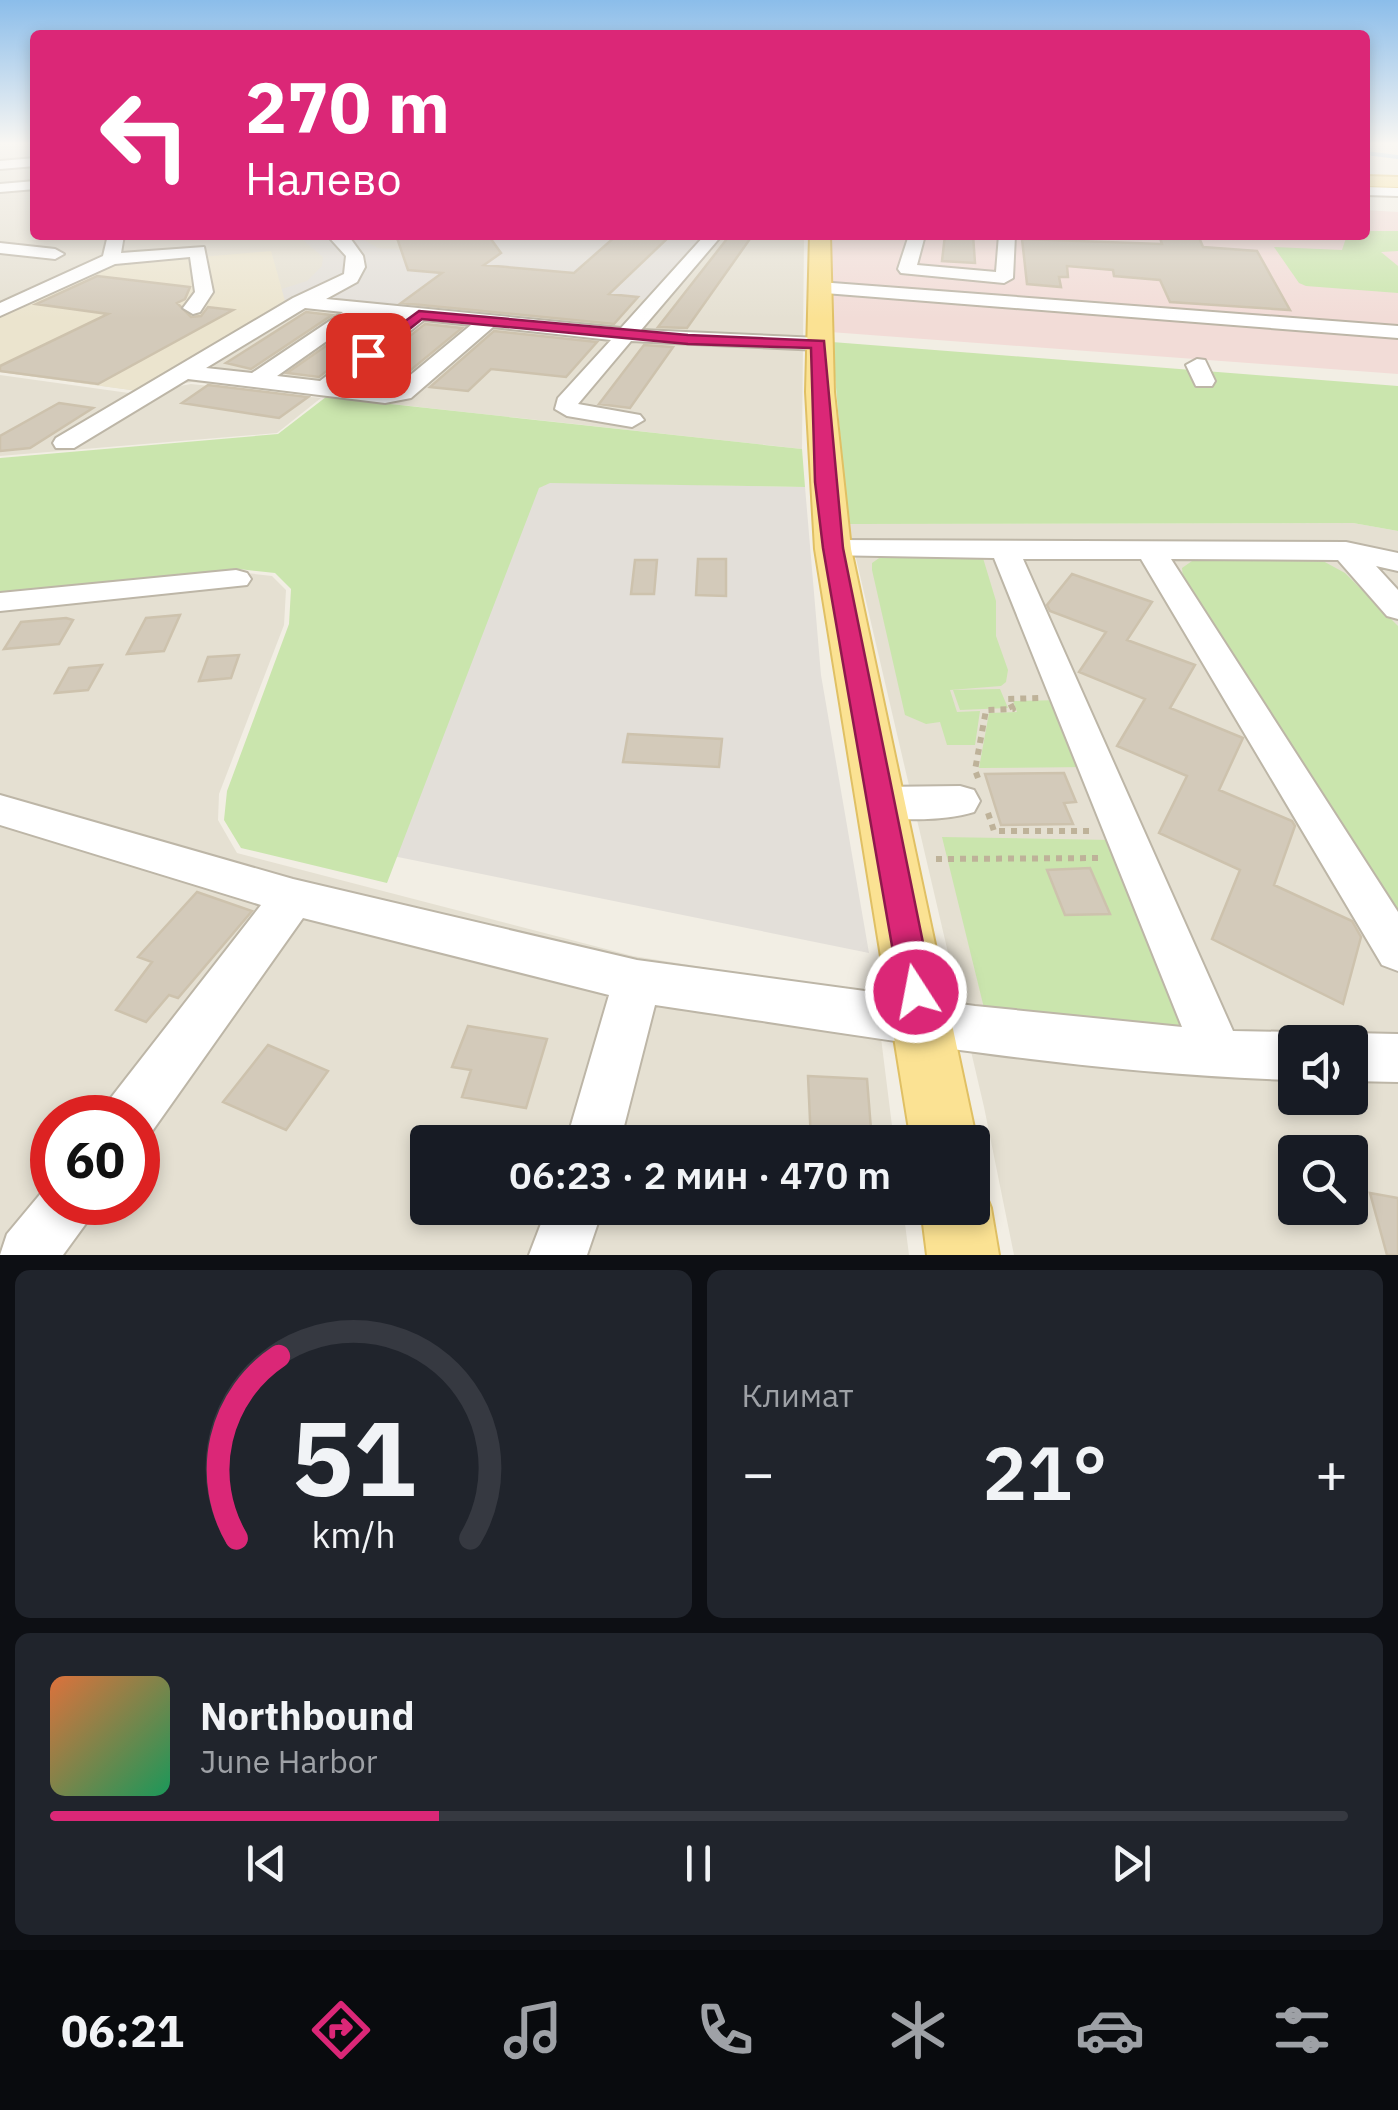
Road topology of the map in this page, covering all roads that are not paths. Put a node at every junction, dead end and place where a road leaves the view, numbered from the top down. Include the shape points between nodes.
1 (115, 240) edge
2 (341, 240) edge
3 (710, 240) edge
4 (820, 240) edge
5 (916, 240) edge
6 (1007, 240) edge
7 (198, 243) edge
8 (0, 248) edge
9 (54, 254) dead end
10 (112, 259) junction
11 (818, 288) junction
12 (300, 302) junction
13 (193, 308) dead end
14 (360, 308) junction
15 (0, 310) edge
16 (419, 315) junction
17 (487, 322) junction
18 (1398, 332) edge
19 (625, 335) junction
20 (818, 344) junction
21 (186, 372) junction
22 (256, 380) junction
23 (324, 388) junction
24 (632, 420) dead end
25 (65, 443) dead end
26 (833, 548) junction
27 (1005, 550) junction
28 (1151, 551) junction
29 (1346, 552) junction
30 (1398, 562) edge
31 (236, 579) dead end
32 (0, 602) edge
33 (1398, 610) edge
34 (973, 790) road end
35 (879, 802) junction
36 (4, 816) edge
37 (293, 897) junction
38 (1395, 943) edge
39 (637, 980) junction
40 (922, 1022) junction
41 (1218, 1054) junction
42 (1278, 1056) edge
43 (1368, 1057) edge
44 (1398, 1058) edge
45 (147, 1095) edge
46 (598, 1125) edge
47 (941, 1125) edge
48 (50, 1225) edge
49 (569, 1225) edge
50 (959, 1225) edge
51 (28, 1255) edge
52 (558, 1255) edge
53 (963, 1255) edge

1 - 10 street
2 - 12 street via 351,249 355,272
3 - 19 street
4 - 11 main road
5 - 6 street via 908,268 1004,278
7 - 10 street
7 - 13 street via 204,292
8 - 9 street
10 - 15 street
11 - 18 street
11 - 20 main road
12 - 14 street
12 - 21 street
14 - 16 street
14 - 22 street
16 - 17 street
16 - 23 street
17 - 19 street
17 - 23 street via 403,394
19 - 20 street
19 - 24 street via 566,403 583,414
20 - 26 main road
21 - 22 street
21 - 25 street
22 - 23 street
26 - 27 street
26 - 35 main road
27 - 28 street
27 - 41 street
28 - 29 street
28 - 38 street
29 - 30 street
29 - 33 street
31 - 32 street
34 - 35 street
35 - 40 main road
36 - 37 street
37 - 39 street
37 - 45 street
39 - 40 street
39 - 46 street
40 - 41 street
40 - 47 main road
41 - 42 street
43 - 44 street
48 - 51 street
49 - 52 street
50 - 53 main road

